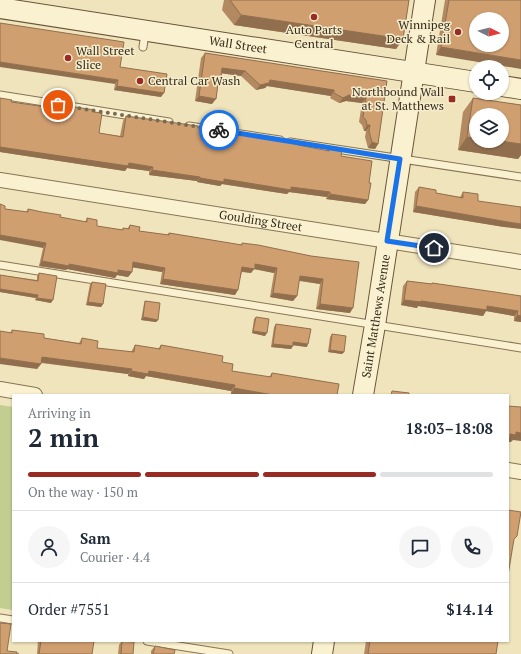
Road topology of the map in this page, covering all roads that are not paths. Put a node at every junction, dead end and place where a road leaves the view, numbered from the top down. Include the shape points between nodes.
1 (425, 0) edge
2 (0, 8) edge
3 (414, 72) junction
4 (469, 81) edge
5 (509, 87) edge
6 (521, 89) edge
7 (0, 95) edge
8 (400, 159) junction
9 (521, 177) edge
10 (0, 180) edge
11 (387, 241) junction
12 (521, 262) edge
13 (0, 265) edge
14 (375, 325) junction
15 (521, 348) edge
16 (0, 389) edge
17 (29, 394) edge
18 (364, 394) edge
19 (509, 470) edge
20 (521, 472) edge
21 (0, 618) edge
22 (12, 620) edge
23 (153, 642) edge
24 (324, 642) edge
25 (229, 654) edge
26 (322, 654) edge

1 - 3 main road, Saint Matthews Avenue
2 - 3 main road, Wall Street via 144,39
3 - 4 main road, Wall Street
3 - 8 main road, Saint Matthews Avenue
5 - 6 main road
7 - 8 lane
8 - 9 lane
8 - 11 main road, Saint Matthews Avenue
10 - 11 street, Goulding Street
11 - 12 street, Goulding Street
11 - 14 main road, Saint Matthews Avenue
13 - 14 lane
14 - 15 lane
14 - 18 main road, Saint Matthews Avenue
16 - 17 street
19 - 20 street
21 - 22 lane
23 - 25 lane
24 - 26 main road

